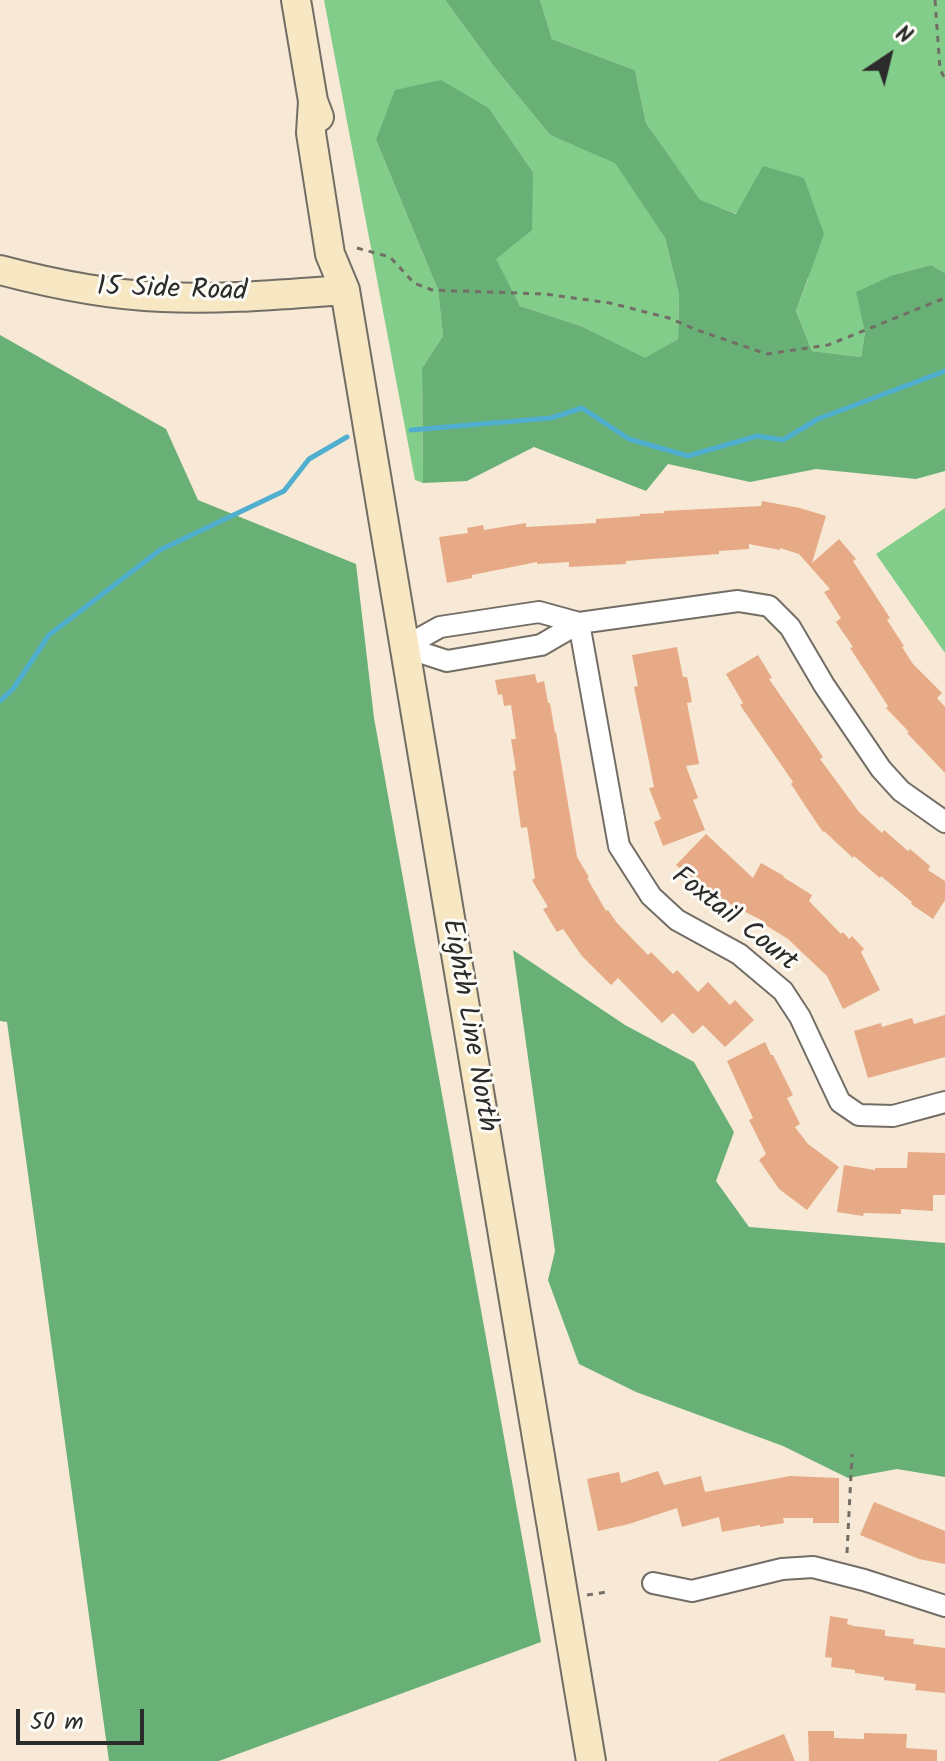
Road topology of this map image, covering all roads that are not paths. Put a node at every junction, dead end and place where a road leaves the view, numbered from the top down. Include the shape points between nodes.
1 (296, 0) edge
2 (0, 270) edge
3 (345, 290) junction
4 (579, 623) junction
5 (404, 647) junction
6 (945, 822) edge
7 (945, 1102) edge
8 (653, 1583) dead end
9 (945, 1606) edge
10 (591, 1761) edge

1 - 3 street, Eighth Line North via 330,254
2 - 3 street, 15 Side Road via 63,286 161,297
3 - 5 street, Eighth Line North
4 - 5 street via 539,612 440,627
4 - 5 street via 541,645 447,661
4 - 6 street via 738,601 769,606 790,627 881,769 901,791
4 - 7 street, Foxtail Court via 619,846 651,896 677,920 739,954 783,991 840,1102 859,1115 893,1116
5 - 10 street, Eighth Line North
8 - 9 street via 692,1591 782,1569 813,1567

